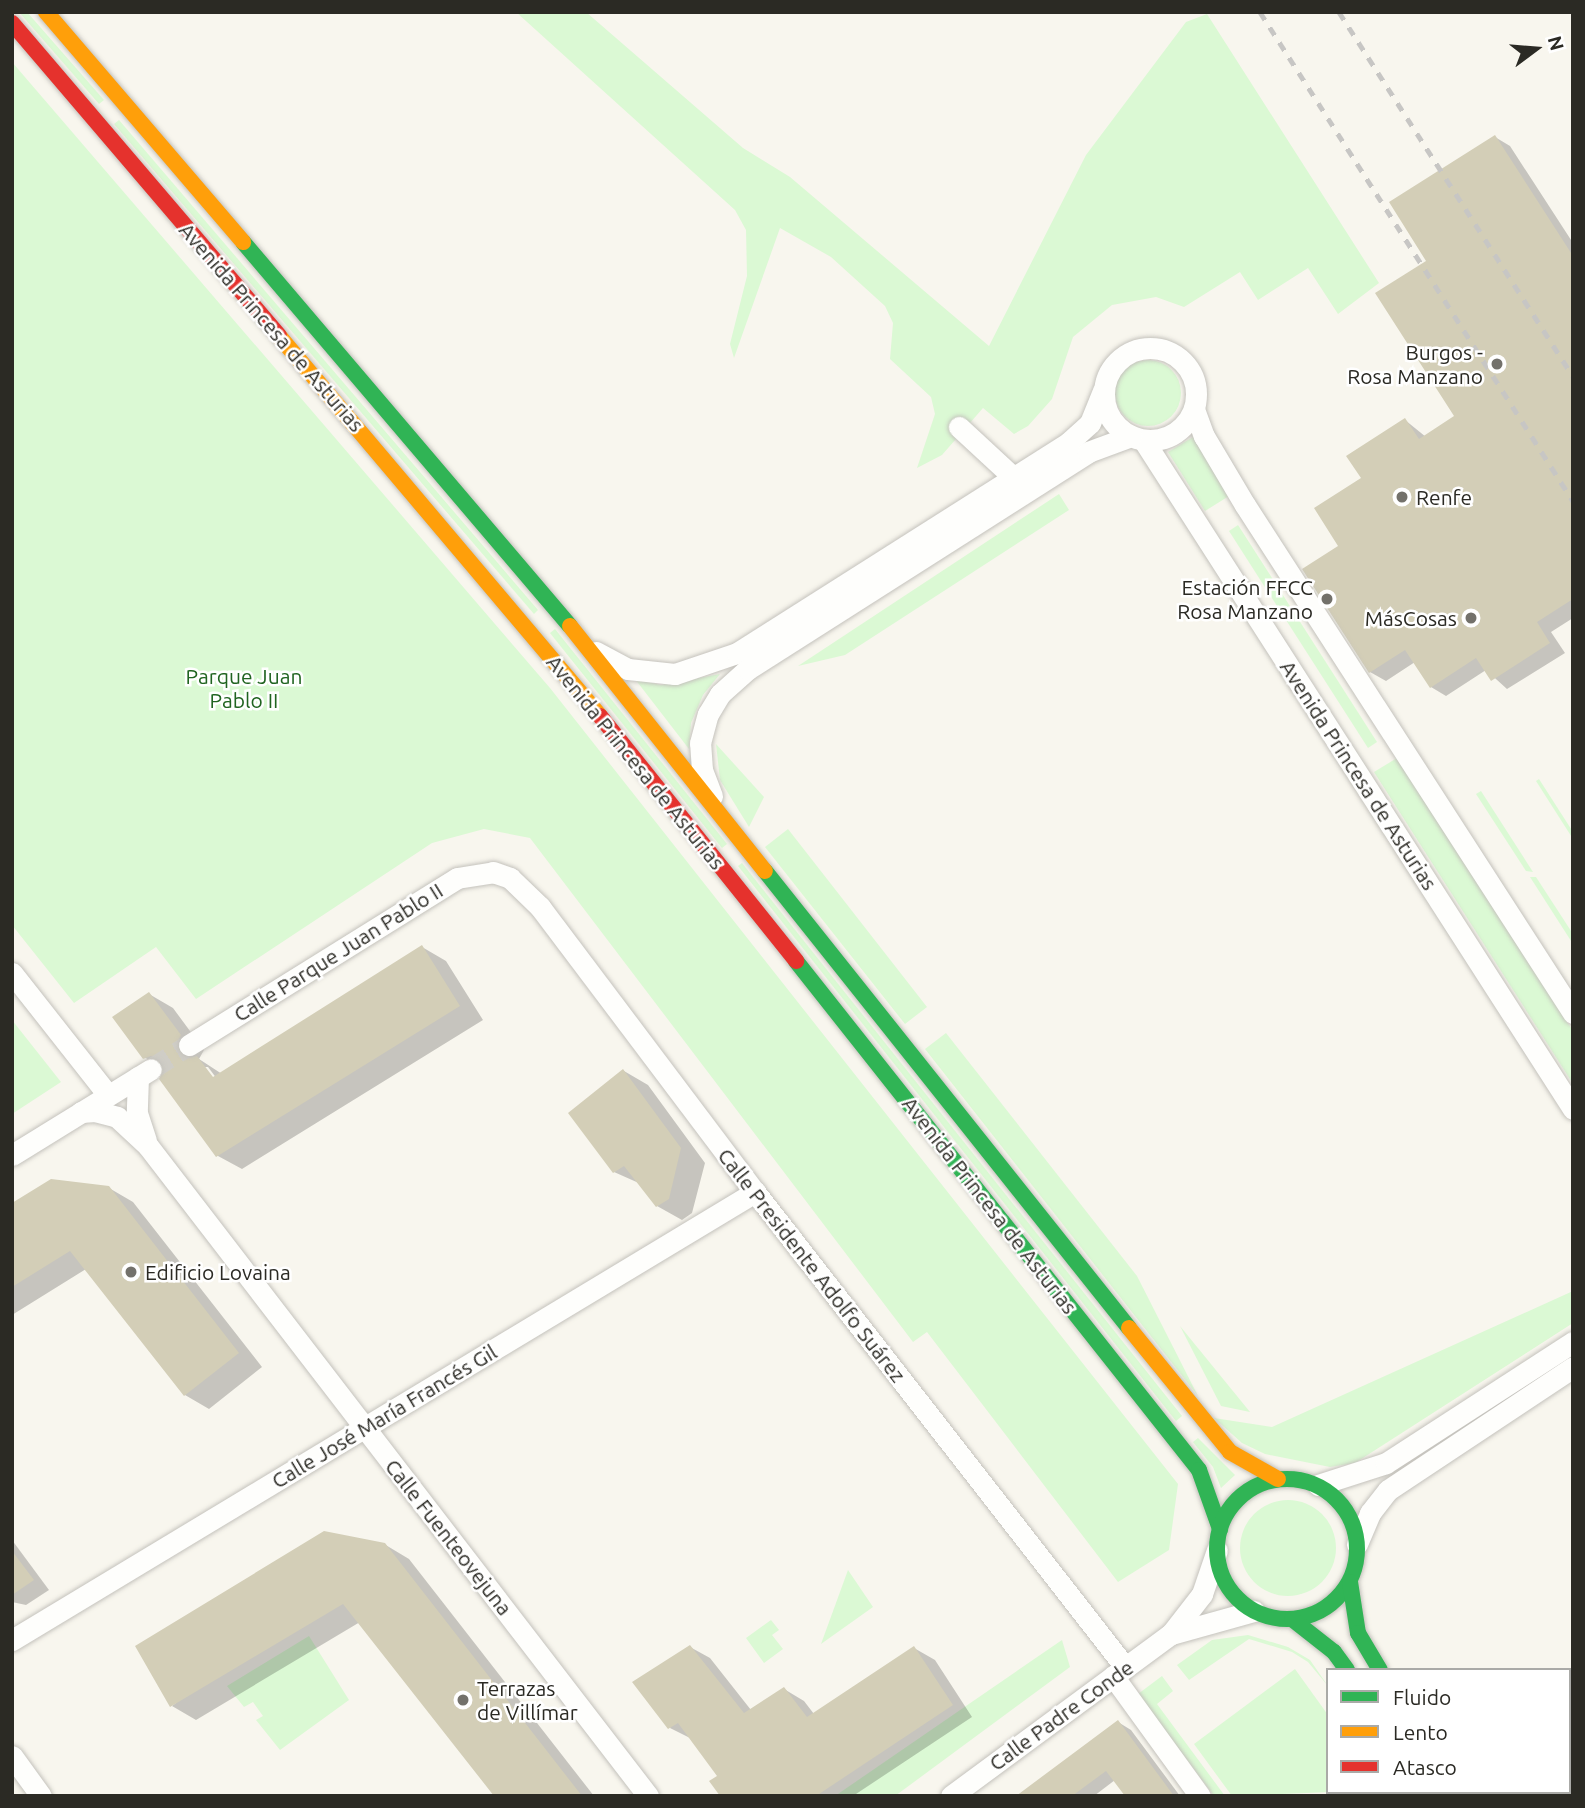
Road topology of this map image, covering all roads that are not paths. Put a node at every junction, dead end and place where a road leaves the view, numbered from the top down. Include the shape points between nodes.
1 (46, 12) edge
2 (12, 23) edge
3 (1103, 390) junction
4 (1194, 409) junction
5 (959, 427) dead end
6 (1137, 439) junction
7 (1013, 477) junction
8 (580, 638) junction
9 (725, 820) junction
10 (493, 872) joint
11 (12, 973) edge
12 (1573, 1013) edge
13 (189, 1045) tunnel mouth
14 (108, 1095) junction
15 (1573, 1109) edge
16 (81, 1112) junction
17 (148, 1146) junction
18 (12, 1155) edge
19 (755, 1192) junction
20 (1573, 1342) edge
21 (1573, 1367) edge
22 (365, 1428) junction
23 (1278, 1479) junction
24 (1318, 1485) junction
25 (1218, 1539) junction
26 (1357, 1544) junction
27 (1350, 1582) junction
28 (1254, 1611) junction
29 (1292, 1619) junction
30 (1171, 1634) junction
31 (12, 1640) edge
32 (1345, 1668) edge
33 (1379, 1668) edge
34 (1119, 1672) junction
35 (12, 1756) edge
36 (41, 1796) edge
37 (648, 1796) edge
38 (951, 1796) edge
39 (1200, 1796) edge

1 - 8 main road, Avenida Princesa de Asturias
2 - 25 main road, Avenida Princesa de Asturias via 531,630 718,863 1199,1470
3 - 4 street via 1120,357 1137,348 1156,347 1188,365 1196,384
3 - 6 street via 1115,424
3 - 7 street via 1081,433
4 - 6 street via 1175,434
4 - 12 street via 1204,436 1245,505
5 - 7 street
6 - 9 street, Avenida Princesa de Asturias via 1088,452 748,669 720,694 700,743 702,769
6 - 15 street, Avenida Princesa de Asturias
7 - 8 street via 737,653 675,674 628,669 605,660
8 - 9 main road, Avenida Princesa de Asturias
9 - 23 main road, Avenida Princesa de Asturias via 1215,1436 1230,1452
10 - 13 street, Calle Parque Juan Pablo II via 457,878
10 - 19 street, Calle Presidente Adolfo Suárez via 527,890
11 - 14 street
14 - 16 street
14 - 17 street, Calle Fuenteovejuna via 145,1073 137,1113
16 - 17 street, Calle Fuenteovejuna via 117,1117
16 - 18 street
17 - 22 street, Calle Fuenteovejuna
19 - 22 street, Calle José María Francés Gil
19 - 34 street, Calle Presidente Adolfo Suárez
20 - 24 street via 1386,1463
21 - 26 street via 1403,1478 1370,1513
22 - 31 street, Calle José María Francés Gil
22 - 37 street, Calle Fuenteovejuna
23 - 24 main road
23 - 25 main road via 1242,1495
24 - 26 main road via 1338,1500 1352,1520
25 - 28 main road via 1222,1574 1234,1595
25 - 30 street, Calle Padre Conde via 1202,1594
26 - 27 main road
27 - 29 main road via 1326,1608
27 - 33 main road via 1358,1633
28 - 29 main road
28 - 30 street, Calle Padre Conde
29 - 32 main road via 1334,1652
30 - 34 street, Calle Padre Conde
34 - 38 street, Calle Padre Conde
34 - 39 street, Calle Presidente Adolfo Suárez
35 - 36 street

